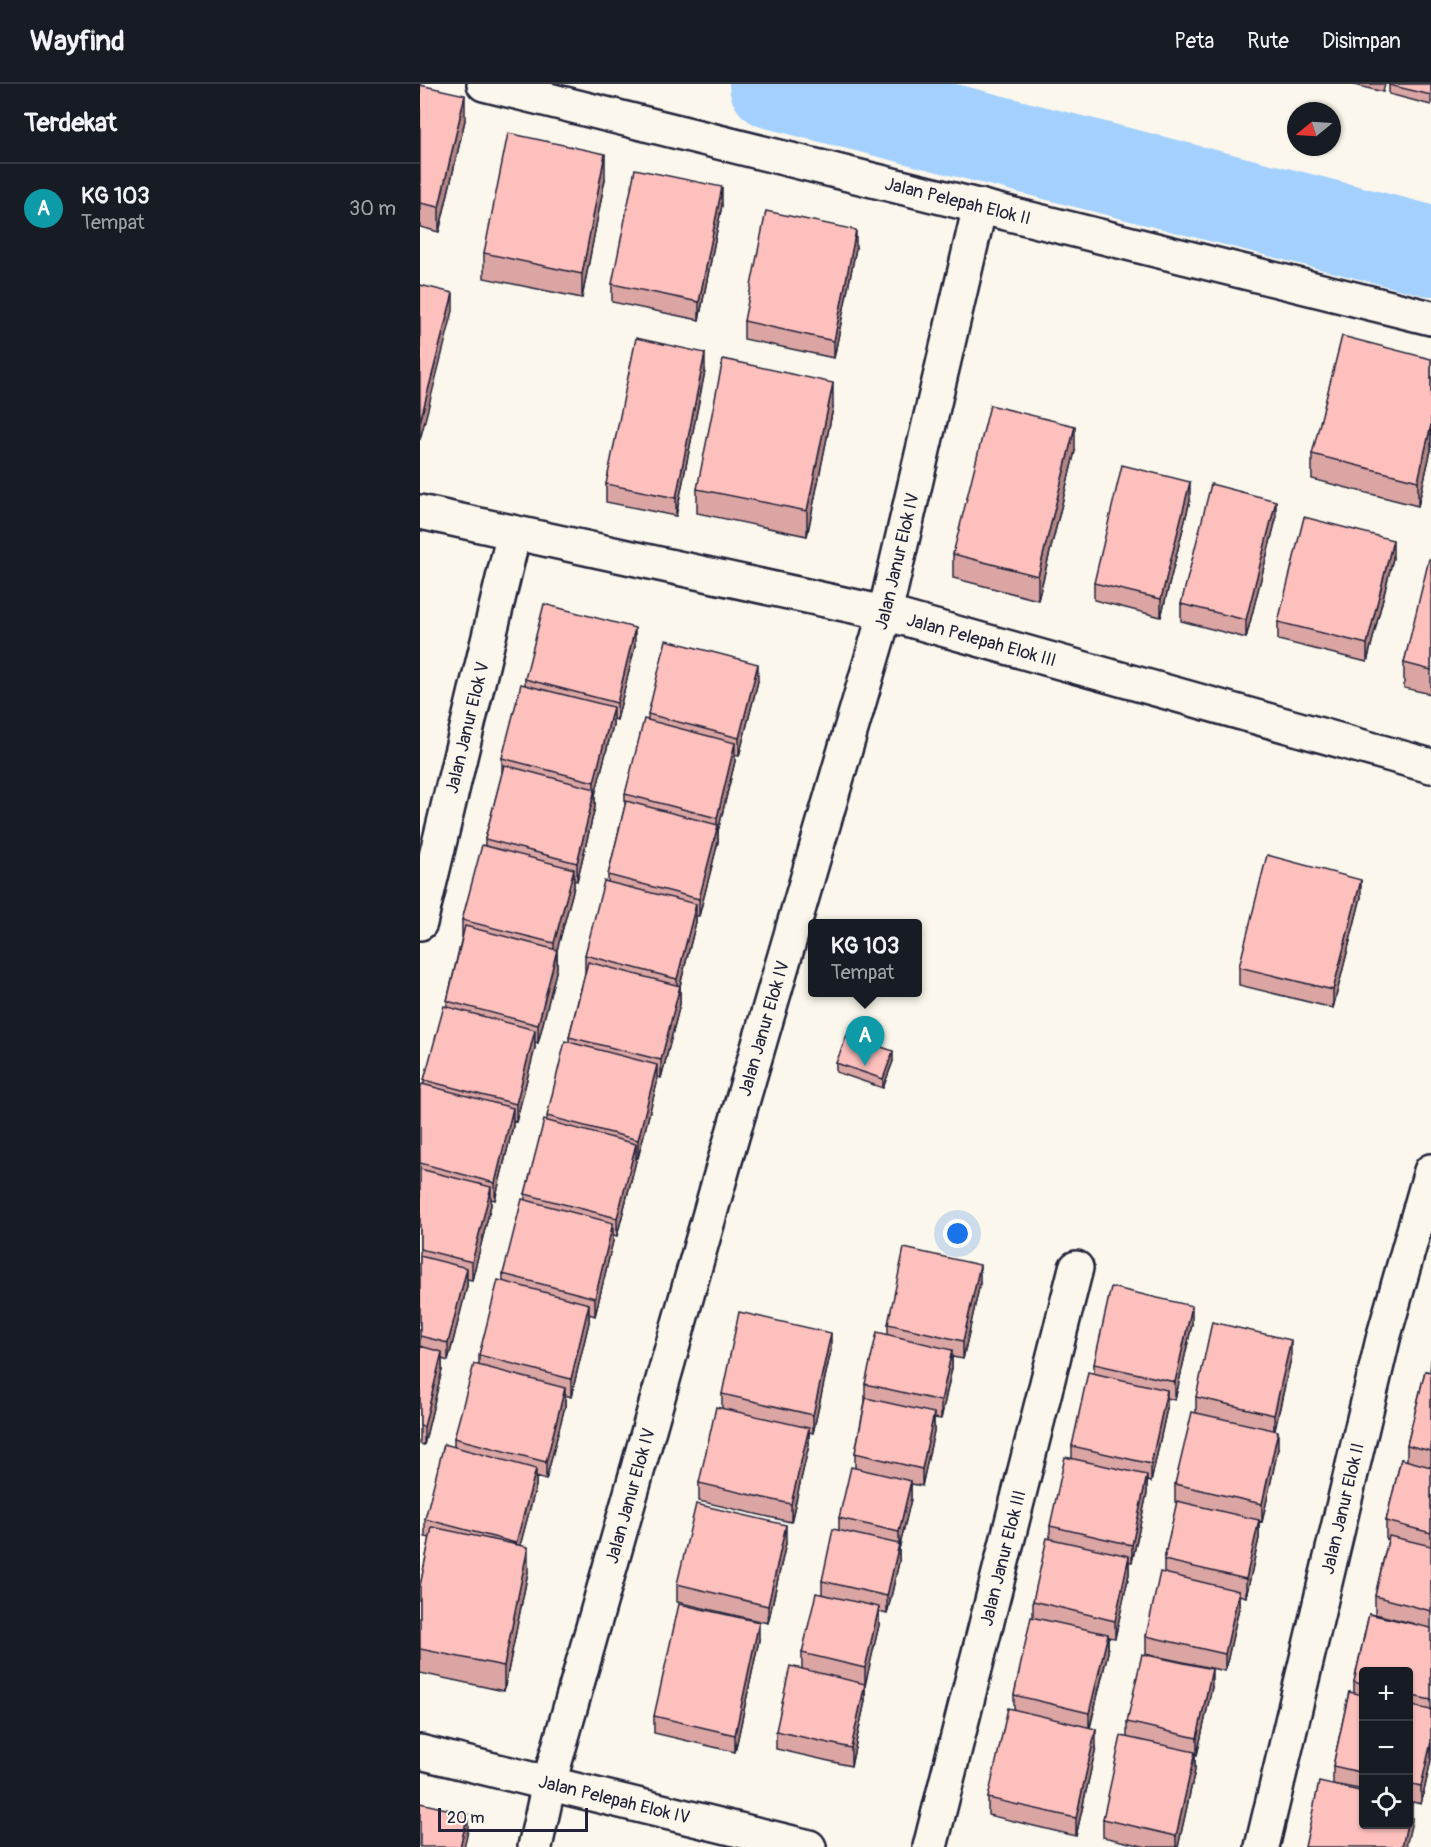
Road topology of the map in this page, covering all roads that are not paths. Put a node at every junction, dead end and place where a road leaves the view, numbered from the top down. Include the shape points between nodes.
1 (484, 84) edge
2 (980, 206) junction
3 (1431, 318) edge
4 (420, 512) edge
5 (513, 533) junction
6 (885, 613) junction
7 (1431, 766) edge
8 (420, 923) edge
9 (1431, 1171) edge
10 (1076, 1268) dead end
11 (420, 1752) edge
12 (549, 1783) junction
13 (535, 1847) edge
14 (809, 1847) edge
15 (930, 1847) edge
16 (1262, 1847) edge

1 - 2 street, Jalan Pelepah Elok II
2 - 3 street, Jalan Pelepah Elok II
2 - 6 street, Jalan Janur Elok IV
4 - 5 street, Jalan Pelepah Elok III
5 - 6 street, Jalan Pelepah Elok III
5 - 8 street, Jalan Janur Elok V
6 - 7 street, Jalan Pelepah Elok III
6 - 12 street, Jalan Janur Elok IV
9 - 16 street, Jalan Janur Elok II via 1384,1335
10 - 15 street, Jalan Janur Elok III
11 - 12 street, Jalan Pelepah Elok IV
12 - 13 street, Jalan Janur Elok IV
12 - 14 street, Jalan Pelepah Elok IV

